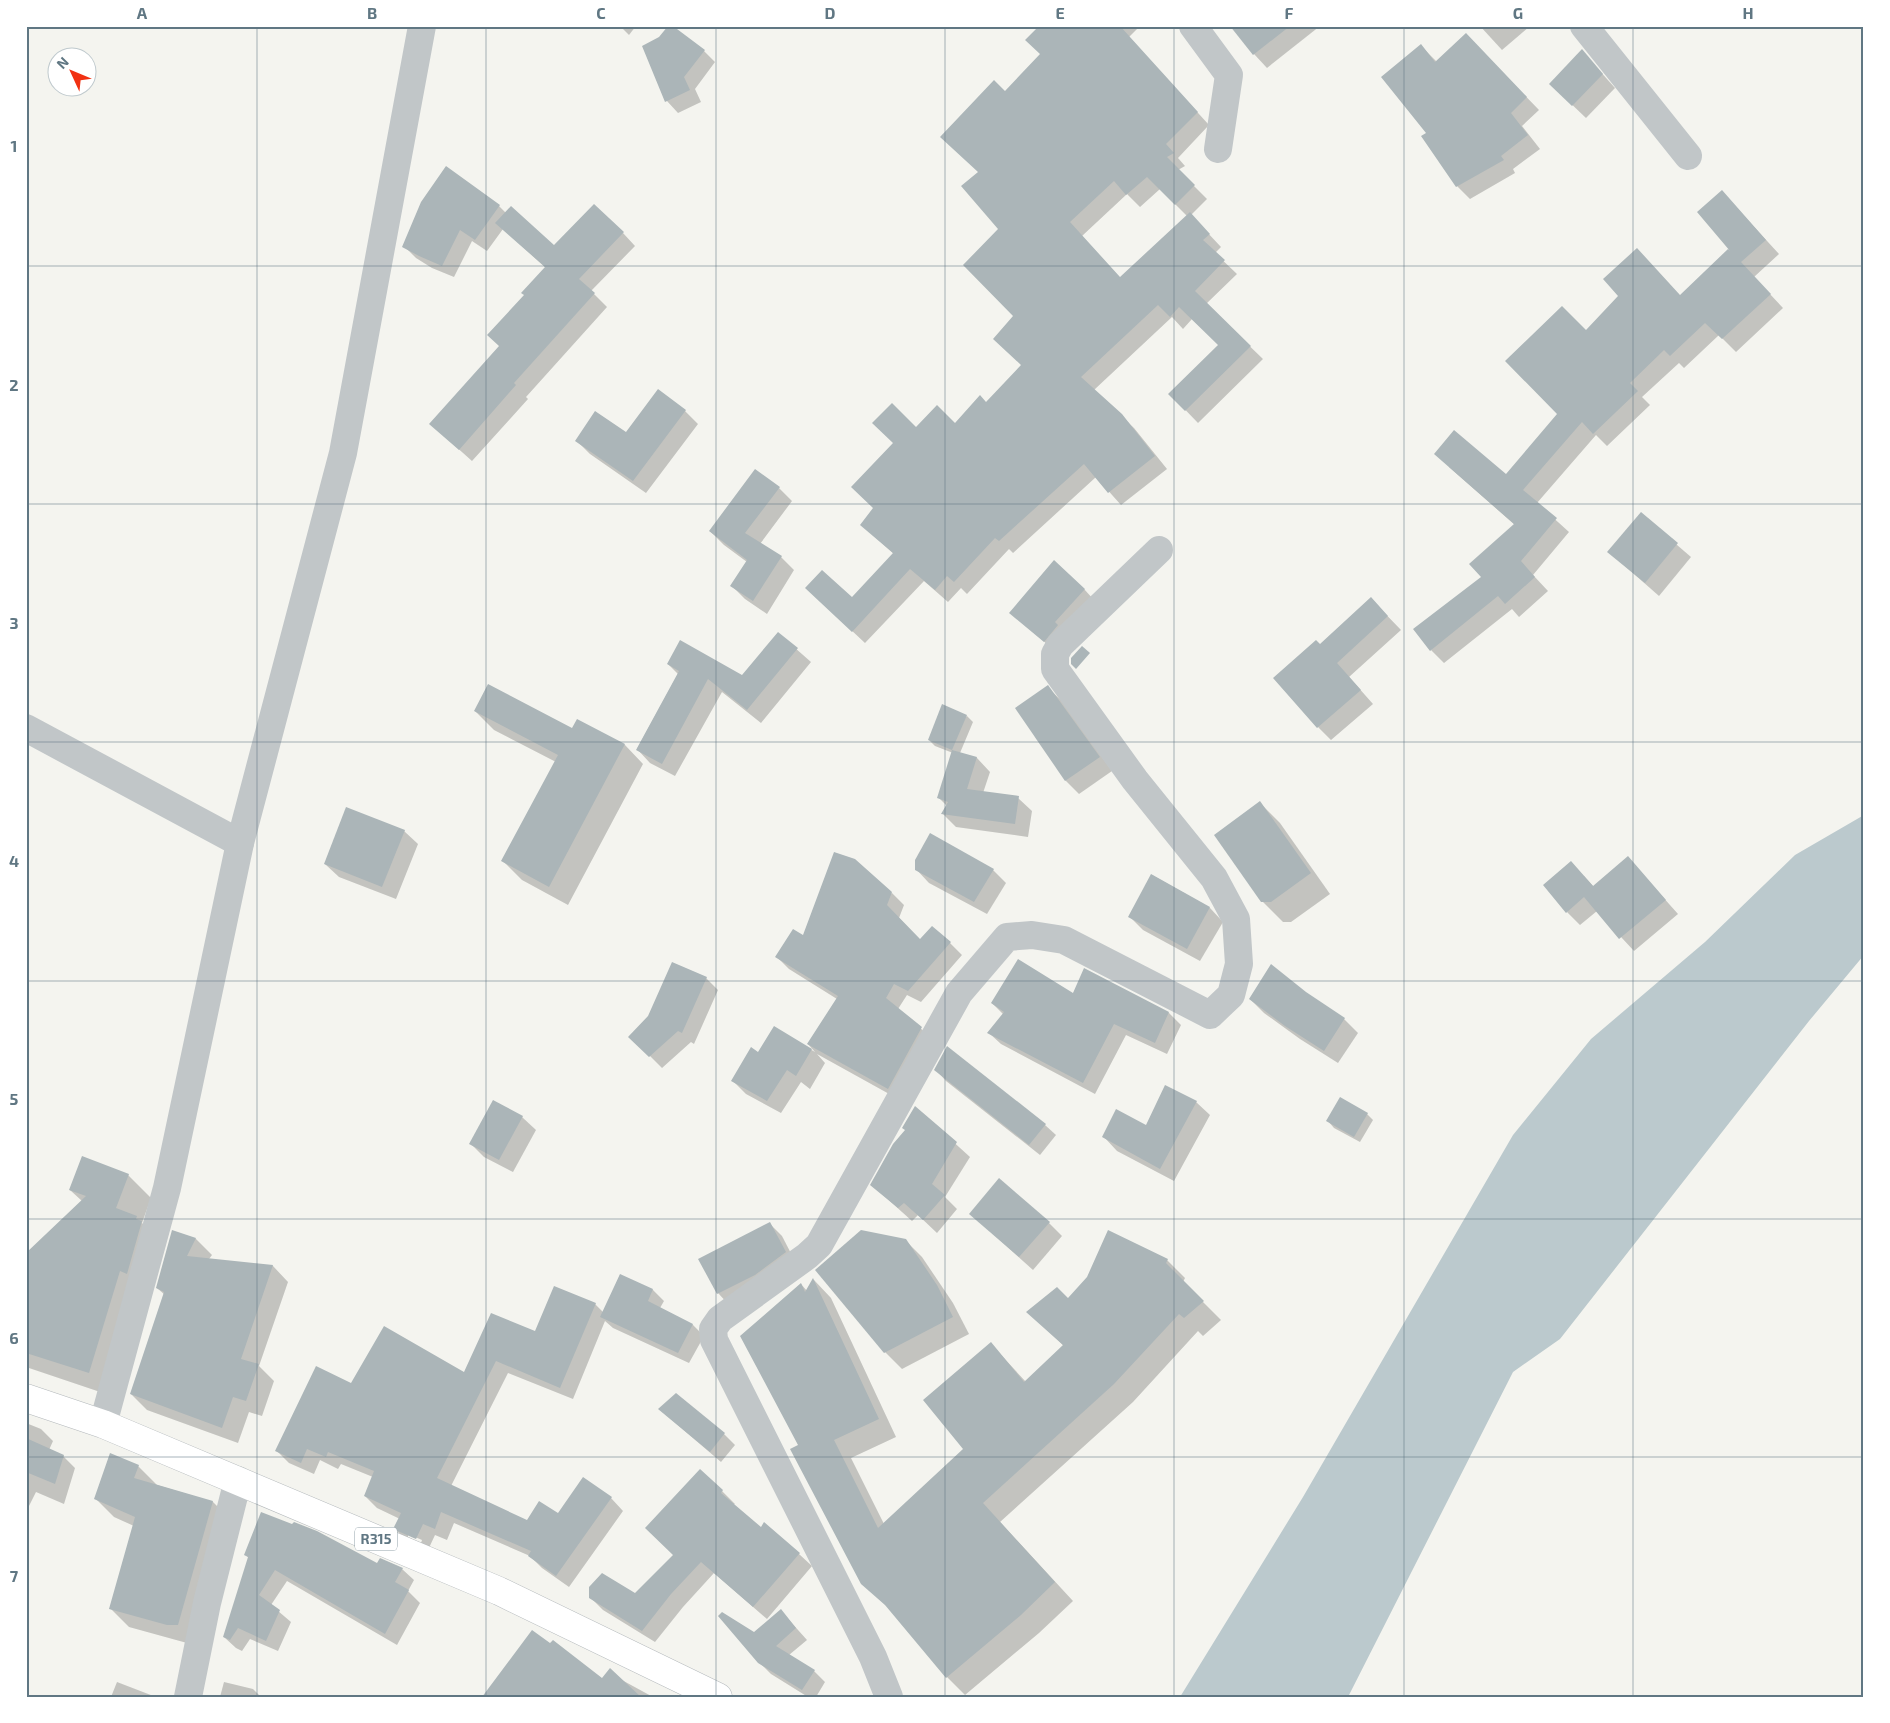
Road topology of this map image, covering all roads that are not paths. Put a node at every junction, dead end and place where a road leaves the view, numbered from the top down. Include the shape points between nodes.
1 (422, 26) edge
2 (1193, 26) edge
3 (1584, 26) edge
4 (1218, 149) dead end
5 (1688, 156) dead end
6 (1159, 550) dead end
7 (26, 728) edge
8 (240, 842) junction
9 (26, 1398) edge
10 (103, 1424) junction
11 (238, 1480) junction
12 (188, 1697) edge
13 (718, 1697) edge
14 (889, 1697) edge

1 - 8 street via 343,453
2 - 4 street via 1229,75
3 - 5 street
6 - 14 street via 1060,645 1055,654 1055,668 1135,780 1214,878 1236,919 1239,964 1231,995 1210,1015 1064,940 1032,934 1007,937 959,993 819,1245 720,1319 713,1329 714,1340 873,1658
7 - 8 street
8 - 10 street via 167,1188
9 - 10 main road, R315
10 - 11 main road, R315
11 - 12 street via 207,1603
11 - 13 main road, R315 via 498,1591

